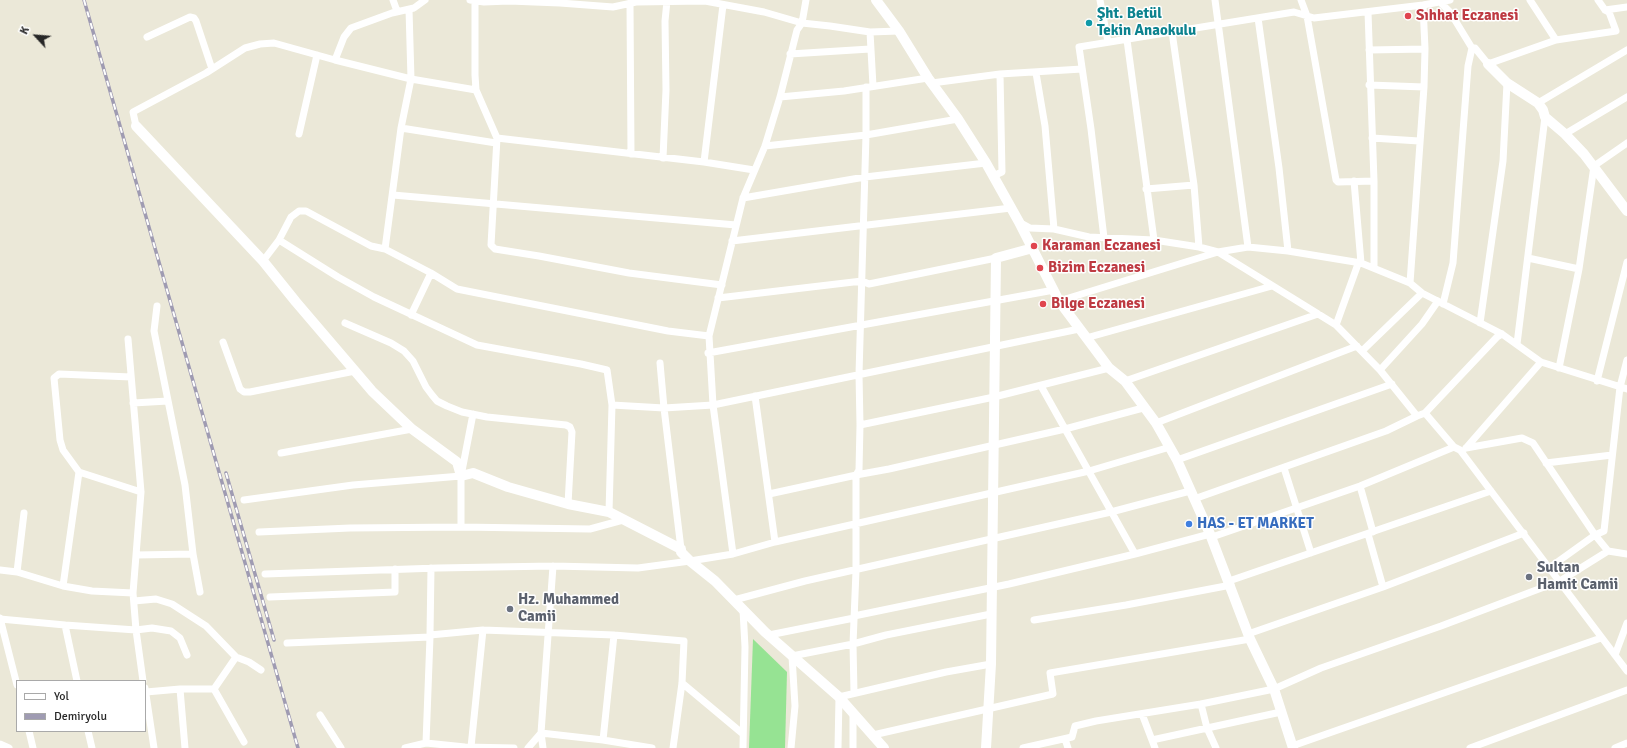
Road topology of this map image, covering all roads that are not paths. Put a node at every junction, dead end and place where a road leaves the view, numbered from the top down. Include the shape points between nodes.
1 (393, 0) edge
2 (425, 0) edge
3 (473, 0) edge
4 (705, 0) edge
5 (806, 0) edge
6 (876, 0) edge
7 (1100, 0) edge
8 (1215, 0) edge
9 (1301, 0) edge
10 (1450, 0) edge
11 (1530, 0) edge
12 (1598, 0) edge
13 (667, 1) junction
14 (1440, 1) edge
15 (630, 3) junction
16 (723, 4) junction
17 (1423, 5) junction
18 (1627, 7) edge
19 (409, 9) junction
20 (1605, 10) junction
21 (397, 11) junction
22 (1368, 12) junction
23 (1307, 16) junction
24 (1258, 18) junction
25 (802, 24) junction
26 (1219, 25) junction
27 (899, 31) junction
28 (870, 32) junction
29 (1172, 32) junction
30 (147, 38) dead end
31 (1127, 40) junction
32 (1556, 40) junction
33 (1108, 42) junction
34 (1472, 48) junction
35 (870, 49) junction
36 (1369, 50) junction
37 (1425, 50) junction
38 (1627, 50) edge
39 (790, 54) junction
40 (317, 55) junction
41 (335, 60) junction
42 (1488, 64) junction
43 (212, 69) junction
44 (1082, 69) junction
45 (1036, 72) junction
46 (1000, 74) junction
47 (411, 79) junction
48 (930, 80) junction
49 (1508, 83) junction
50 (1369, 85) junction
51 (870, 87) junction
52 (1424, 87) junction
53 (476, 90) junction
54 (1627, 97) edge
55 (780, 98) junction
56 (1538, 103) junction
57 (1545, 117) junction
58 (958, 119) junction
59 (136, 126) joint
60 (401, 128) junction
61 (299, 134) dead end
62 (1565, 134) junction
63 (866, 135) junction
64 (1372, 138) junction
65 (496, 141) junction
66 (1419, 141) junction
67 (1627, 143) edge
68 (765, 146) junction
69 (631, 154) junction
70 (663, 158) junction
71 (704, 162) junction
72 (986, 163) junction
73 (1594, 166) junction
74 (754, 170) junction
75 (993, 176) junction
76 (864, 177) junction
77 (1354, 181) junction
78 (1374, 181) junction
79 (1194, 185) junction
80 (1146, 189) junction
81 (393, 195) junction
82 (743, 198) junction
83 (1624, 199) edge
84 (493, 205) junction
85 (1011, 208) junction
86 (1627, 211) edge
87 (1019, 222) junction
88 (736, 225) junction
89 (863, 226) junction
90 (1054, 229) junction
91 (1104, 238) junction
92 (279, 240) junction
93 (1154, 240) junction
94 (732, 241) junction
95 (1199, 247) junction
96 (385, 248) junction
97 (1033, 248) junction
98 (1248, 248) junction
99 (1288, 251) junction
100 (1218, 252) junction
101 (996, 258) junction
102 (1528, 258) junction
103 (263, 261) junction
104 (1627, 262) edge
105 (1360, 264) junction
106 (1374, 268) junction
107 (1579, 269) junction
108 (431, 273) junction
109 (862, 281) junction
110 (1410, 283) junction
111 (722, 285) junction
112 (1272, 286) junction
113 (1054, 290) junction
114 (1422, 293) junction
115 (718, 298) junction
116 (996, 300) junction
117 (1059, 301) junction
118 (1441, 302) junction
119 (157, 306) dead end
120 (1318, 314) junction
121 (411, 315) junction
122 (345, 323) dead end
123 (1480, 323) junction
124 (1336, 325) junction
125 (861, 326) junction
126 (1079, 328) junction
127 (1502, 334) junction
128 (708, 336) junction
129 (1086, 338) junction
130 (128, 339) dead end
131 (224, 342) dead end
132 (1517, 344) junction
133 (994, 347) junction
134 (1360, 348) junction
135 (708, 353) junction
136 (1627, 360) edge
137 (1541, 362) junction
138 (660, 363) dead end
139 (1109, 368) junction
140 (1559, 368) junction
141 (1380, 370) junction
142 (355, 371) junction
143 (860, 374) junction
144 (131, 377) junction
145 (1125, 381) junction
146 (1597, 381) junction
147 (1392, 384) junction
148 (1041, 386) junction
149 (1624, 388) edge
150 (755, 396) junction
151 (994, 397) junction
152 (168, 401) junction
153 (134, 403) junction
154 (713, 405) junction
155 (612, 406) junction
156 (664, 408) junction
157 (1143, 408) junction
158 (1426, 413) junction
159 (473, 414) junction
160 (1417, 416) junction
161 (1156, 423) junction
162 (860, 425) junction
163 (412, 428) junction
164 (1065, 429) junction
165 (993, 445) junction
166 (1170, 447) junction
167 (1460, 449) junction
168 (281, 453) dead end
169 (1612, 454) junction
170 (1177, 460) junction
171 (1546, 463) junction
172 (1284, 468) junction
173 (1089, 471) junction
174 (79, 472) junction
175 (856, 475) junction
176 (461, 476) junction
177 (1360, 486) junction
178 (1491, 491) junction
179 (141, 492) junction
180 (993, 492) junction
181 (769, 494) junction
182 (1192, 495) junction
183 (244, 500) dead end
184 (568, 504) junction
185 (1297, 508) junction
186 (609, 512) junction
187 (1111, 512) junction
188 (24, 513) dead end
189 (623, 520) junction
190 (856, 524) junction
191 (460, 527) junction
192 (259, 532) dead end
193 (1371, 533) junction
194 (1524, 533) junction
195 (1211, 535) junction
196 (1594, 535) junction
197 (991, 539) junction
198 (775, 542) junction
199 (680, 549) junction
200 (1608, 551) junction
201 (1311, 553) junction
202 (193, 554) junction
203 (733, 554) junction
204 (1135, 554) junction
205 (1627, 554) edge
206 (136, 555) junction
207 (690, 562) junction
208 (553, 566) junction
209 (431, 568) junction
210 (1549, 568) junction
211 (395, 569) junction
212 (0, 570) edge
213 (856, 571) junction
214 (17, 572) junction
215 (265, 574) dead end
216 (1560, 581) junction
217 (1230, 583) junction
218 (63, 586) junction
219 (1383, 587) junction
220 (991, 588) junction
221 (200, 592) dead end
222 (133, 597) junction
223 (270, 597) dead end
224 (734, 600) junction
225 (743, 610) junction
226 (991, 614) junction
227 (854, 617) junction
228 (0, 618) edge
229 (1034, 620) dead end
230 (1627, 624) edge
231 (65, 625) junction
232 (136, 630) junction
233 (483, 630) junction
234 (548, 632) junction
235 (614, 635) junction
236 (768, 635) junction
237 (430, 636) junction
238 (1249, 636) junction
239 (1601, 638) junction
240 (287, 643) dead end
241 (853, 644) junction
242 (187, 655) dead end
243 (1615, 655) junction
244 (792, 656) junction
245 (236, 657) junction
246 (991, 664) junction
247 (261, 670) dead end
248 (1627, 671) edge
249 (77, 680) edge
250 (143, 680) edge
251 (16, 681) edge
252 (682, 683) junction
253 (180, 689) junction
254 (214, 689) junction
255 (1274, 689) junction
256 (146, 690) edge
257 (1627, 690) edge
258 (854, 693) junction
259 (839, 697) junction
260 (1200, 704) junction
261 (988, 710) junction
262 (853, 712) junction
263 (1281, 712) junction
264 (1142, 714) junction
265 (320, 715) dead end
266 (1207, 728) junction
267 (29, 732) edge
268 (88, 732) edge
269 (541, 733) junction
270 (743, 734) junction
271 (873, 735) junction
272 (1065, 739) junction
273 (603, 740) junction
274 (1152, 740) junction
275 (244, 742) dead end
276 (426, 743) junction
277 (1627, 743) edge
278 (0, 744) edge
279 (471, 747) junction
280 (1292, 747) edge
281 (9, 748) edge
282 (33, 748) edge
283 (92, 748) edge
284 (154, 748) edge
285 (185, 748) edge
286 (341, 748) edge
287 (405, 748) edge
288 (514, 748) edge
289 (528, 748) edge
290 (543, 748) edge
291 (652, 748) edge
292 (673, 748) edge
293 (743, 748) edge
294 (791, 748) edge
295 (838, 748) edge
296 (853, 748) edge
297 (884, 748) edge
298 (986, 748) edge
299 (1023, 748) edge
300 (1068, 748) edge
301 (1155, 748) edge
302 (1216, 748) edge
303 (1470, 748) edge
304 (1615, 748) edge

1 - 21 street
2 - 19 street
3 - 15 street via 613,7
3 - 53 street
4 - 13 street
4 - 16 street
5 - 25 street
6 - 27 street
7 - 33 street
8 - 26 street
9 - 23 street
10 - 14 street
11 - 32 street
12 - 20 street
13 - 15 street
13 - 70 street
14 - 17 street
14 - 34 street via 1450,12
15 - 69 street
16 - 25 street via 764,12
16 - 71 street
17 - 22 street
17 - 37 street
18 - 20 street
19 - 21 street
19 - 47 street
20 - 32 street via 1609,12 1616,30
21 - 41 street via 351,28 344,37
22 - 23 street via 1314,18
22 - 36 street
23 - 24 street via 1294,12
23 - 77 street via 1336,180
24 - 26 street
24 - 99 street
25 - 28 street
25 - 39 street via 797,30
26 - 29 street
26 - 98 street
27 - 28 street
27 - 48 street
28 - 35 street
29 - 31 street
29 - 79 street
30 - 43 street via 190,17 194,18
31 - 33 street
31 - 80 street
32 - 42 street
33 - 44 street via 1079,47
34 - 42 street via 1475,48
34 - 118 street via 1468,66 1453,263
35 - 39 street
35 - 51 street
36 - 37 street
36 - 50 street
37 - 52 street
38 - 56 street
39 - 55 street
40 - 41 street
40 - 43 street via 274,43 260,44 245,48
40 - 61 street
41 - 47 street
42 - 49 street
43 - 59 street via 133,112
44 - 45 street
44 - 91 street
45 - 46 street
45 - 90 street via 1045,126
46 - 48 street
46 - 75 street via 1002,172
47 - 53 street
47 - 60 street
48 - 51 street
48 - 58 street
49 - 56 street
49 - 123 street via 1503,161
50 - 52 street
50 - 64 street
51 - 55 street
51 - 63 street
52 - 66 street
53 - 65 street
54 - 62 street
55 - 68 street
56 - 57 street
57 - 62 street
57 - 102 street
58 - 63 street
58 - 72 street
59 - 103 street
60 - 65 street
60 - 81 street
62 - 73 street
63 - 68 street
63 - 76 street
64 - 66 street
64 - 78 street
65 - 69 street
65 - 84 street
66 - 110 street
67 - 73 street
68 - 74 street
69 - 70 street
70 - 71 street
71 - 74 street
72 - 75 street
72 - 76 street
73 - 83 street
73 - 107 street
74 - 82 street
75 - 85 street
76 - 82 street
76 - 89 street
77 - 78 street
77 - 105 street
78 - 106 street
79 - 80 street
79 - 95 street
80 - 93 street
81 - 84 street
81 - 96 street
82 - 88 street
83 - 86 street
84 - 88 street
84 - 111 street via 491,245 495,249 629,274
85 - 87 street
85 - 89 street
87 - 90 street via 1030,228
87 - 97 street
88 - 94 street
89 - 94 street
89 - 109 street
90 - 91 street
91 - 93 street
92 - 96 street via 290,217 299,211 306,211 371,246
92 - 103 street
92 - 121 street via 338,277
93 - 95 street
94 - 111 street
95 - 100 street
96 - 108 street
97 - 101 street
97 - 113 street
98 - 99 street
98 - 100 street
99 - 105 street
100 - 112 street
100 - 117 street
101 - 109 street via 869,284
101 - 116 street
102 - 107 street
102 - 132 street
103 - 142 street
104 - 146 street
105 - 106 street
105 - 124 street
106 - 110 street
107 - 140 street
108 - 121 street
108 - 128 street via 457,289 668,331
109 - 115 street
109 - 125 street
110 - 114 street
111 - 115 street
112 - 120 street
112 - 129 street
113 - 116 street
113 - 117 street
114 - 118 street
114 - 134 street
115 - 128 street
116 - 125 street
116 - 133 street
117 - 126 street
118 - 123 street
118 - 141 street
119 - 152 street via 154,331
120 - 124 street
120 - 145 street
121 - 155 street via 477,345 607,370
122 - 159 street via 404,351 413,361 426,387 437,401
123 - 127 street
124 - 134 street
125 - 135 street
125 - 143 street
126 - 129 street
126 - 133 street
127 - 132 street
127 - 158 street
128 - 135 street
129 - 139 street
130 - 144 street
131 - 142 street via 240,389 244,392
132 - 137 street
133 - 143 street
133 - 151 street
134 - 141 street
134 - 161 street
135 - 154 street
136 - 149 street
137 - 140 street
137 - 167 street
138 - 156 street
139 - 145 street
139 - 148 street
140 - 146 street
141 - 147 street
142 - 163 street via 372,391
143 - 150 street
143 - 162 street
144 - 153 street
144 - 174 street via 59,374 54,378 60,440 63,450
145 - 157 street
146 - 149 street
147 - 160 street
147 - 170 street
148 - 151 street
148 - 164 street
149 - 169 street
150 - 154 street
150 - 181 street
151 - 162 street
151 - 165 street
152 - 153 street
152 - 202 street via 185,485
153 - 179 street
154 - 156 street
154 - 203 street
155 - 156 street
155 - 186 street
156 - 199 street
157 - 161 street
157 - 164 street
158 - 160 street
158 - 167 street
159 - 176 street
159 - 184 street via 570,427 572,432
160 - 172 street via 1386,431
161 - 166 street
162 - 175 street via 859,470
163 - 168 street
163 - 176 street via 457,462
164 - 165 street
164 - 173 street
165 - 175 street
165 - 180 street
166 - 170 street
166 - 173 street
167 - 171 street via 1522,438 1533,443
167 - 177 street
167 - 178 street
169 - 171 street
169 - 196 street via 1604,531
170 - 182 street
171 - 196 street
172 - 182 street
172 - 185 street
173 - 180 street
173 - 187 street
174 - 179 street
174 - 218 street
175 - 181 street
175 - 190 street
176 - 183 street via 353,485
176 - 184 street via 473,473 508,487
176 - 191 street
177 - 185 street
177 - 193 street
178 - 193 street
178 - 194 street
179 - 206 street
180 - 190 street
180 - 197 street
181 - 198 street
182 - 187 street
182 - 195 street
184 - 186 street
185 - 195 street
185 - 201 street
186 - 189 street
187 - 197 street
187 - 204 street
188 - 214 street
189 - 191 street via 590,529
189 - 199 street
190 - 198 street
190 - 213 street
191 - 192 street
193 - 201 street
193 - 219 street
194 - 210 street
194 - 219 street
195 - 204 street
195 - 217 street
196 - 200 street
196 - 210 street
197 - 213 street
197 - 220 street
198 - 203 street
199 - 207 street
200 - 205 street
200 - 216 street
201 - 217 street
202 - 206 street
202 - 221 street
203 - 207 street
204 - 220 street
206 - 222 street
207 - 208 street via 638,568
207 - 224 street
208 - 209 street
208 - 234 street
209 - 211 street
209 - 237 street
210 - 216 street
211 - 215 street
211 - 223 street via 395,592
212 - 214 street
213 - 224 street via 805,581
213 - 227 street
214 - 218 street
216 - 239 street
216 - 255 street via 1321,668
217 - 229 street via 1126,605
217 - 238 street
218 - 222 street
219 - 238 street
220 - 226 street
220 - 227 street
222 - 232 street
222 - 245 street via 156,599 172,604 206,626
224 - 225 street
225 - 236 street
225 - 270 street
226 - 241 street
226 - 246 street
227 - 236 street
227 - 241 street
228 - 231 street
228 - 251 street
230 - 243 street
231 - 232 street
231 - 249 street
232 - 242 street via 152,628 171,631 180,638
232 - 250 street
233 - 234 street
233 - 237 street
233 - 279 street
234 - 235 street
234 - 269 street
235 - 252 street via 684,641
235 - 273 street
236 - 244 street
237 - 240 street
237 - 276 street
238 - 255 street
238 - 261 street via 1050,673 1053,694
239 - 243 street
239 - 280 street
241 - 244 street
241 - 258 street
243 - 248 street
244 - 259 street
244 - 294 street via 795,706
245 - 247 street
245 - 254 street
246 - 258 street
246 - 261 street
252 - 270 street
252 - 292 street
253 - 254 street
253 - 256 street
253 - 285 street
254 - 275 street
255 - 260 street
255 - 263 street
256 - 284 street
257 - 303 street
258 - 259 street
259 - 262 street
259 - 295 street
260 - 264 street
260 - 266 street
261 - 271 street
261 - 298 street
262 - 271 street
262 - 296 street
263 - 266 street
263 - 280 street
264 - 272 street via 1075,726 1072,737
264 - 274 street
265 - 286 street
266 - 274 street
266 - 302 street
267 - 282 street
268 - 283 street
269 - 273 street
269 - 289 street
269 - 290 street
270 - 293 street
271 - 297 street
272 - 299 street
272 - 300 street
273 - 291 street
274 - 301 street
276 - 279 street
276 - 287 street
277 - 304 street
278 - 281 street
279 - 288 street

